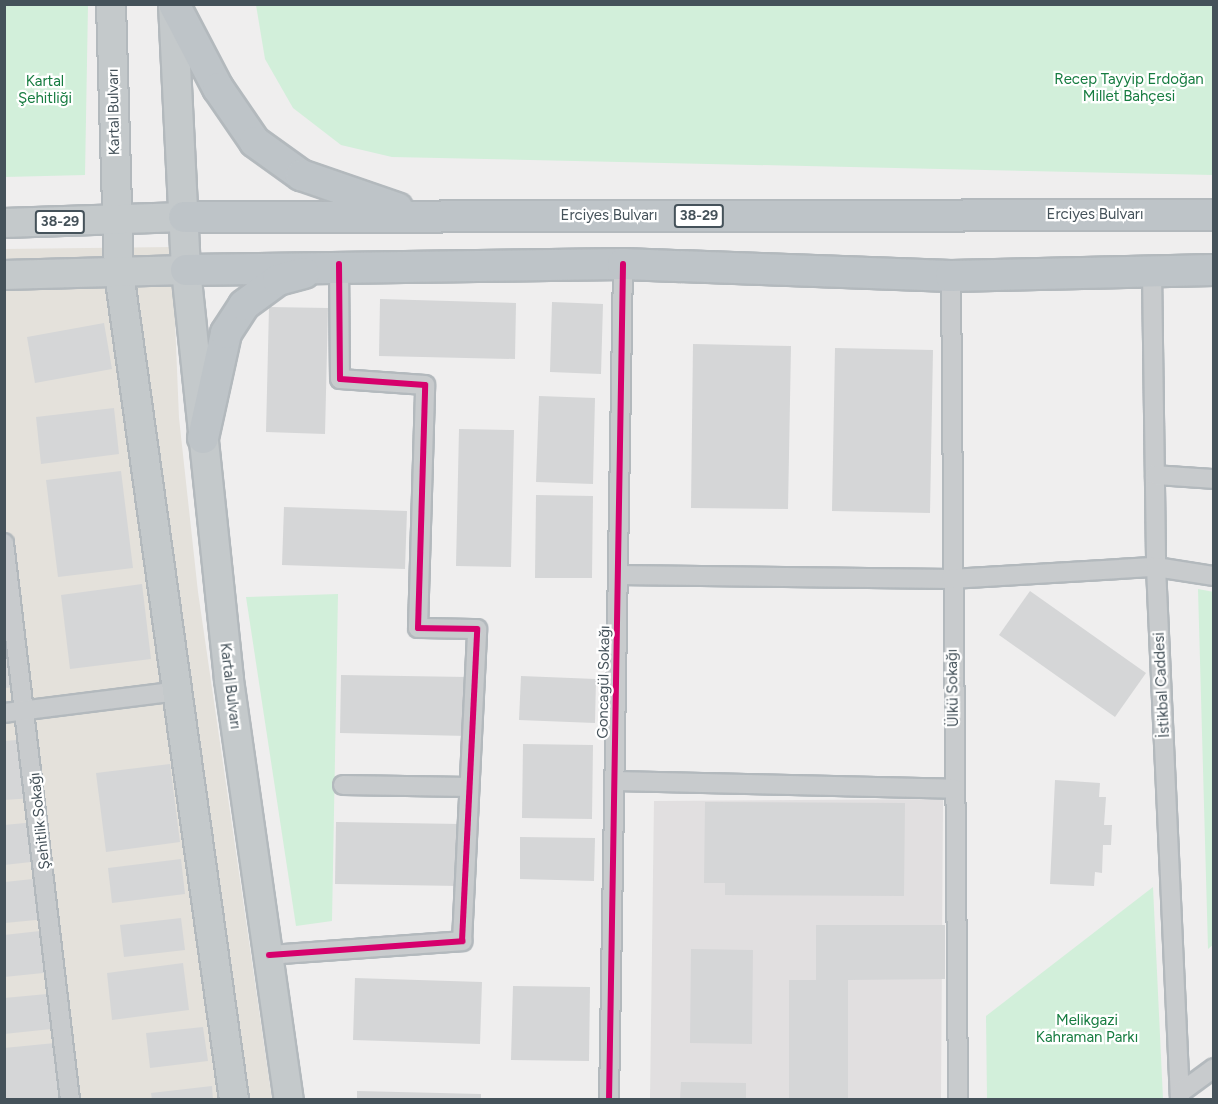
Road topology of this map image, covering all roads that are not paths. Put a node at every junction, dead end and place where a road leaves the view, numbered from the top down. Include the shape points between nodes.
1 (111, 4) edge
2 (174, 4) edge
3 (1214, 215) edge
4 (184, 217) junction
5 (422, 217) junction
6 (116, 220) junction
7 (4, 224) edge
8 (339, 264) junction
9 (623, 264) junction
10 (186, 270) junction
11 (1214, 270) edge
12 (1152, 271) junction
13 (119, 273) junction
14 (4, 275) edge
15 (951, 276) junction
16 (203, 438) junction
17 (1155, 475) junction
18 (1214, 479) edge
19 (4, 543) edge
20 (1156, 567) junction
21 (618, 575) junction
22 (1214, 576) edge
23 (951, 579) junction
24 (177, 691) junction
25 (28, 710) junction
26 (4, 713) edge
27 (615, 781) junction
28 (343, 785) dead end
29 (469, 786) junction
30 (955, 789) junction
31 (269, 955) junction
32 (1214, 1068) edge
33 (1180, 1096) edge
34 (70, 1100) edge
35 (234, 1100) edge
36 (289, 1100) edge
37 (609, 1100) edge
38 (958, 1100) edge

1 - 6 main road, Kartal Bulvarı
2 - 4 main road
2 - 5 highway via 233,113 269,154 318,182
3 - 5 highway, Erciyes Bulvarı / 38-29
4 - 5 highway, Erciyes Bulvarı / 38-29
4 - 6 main road
4 - 10 main road, Kartal Bulvarı
6 - 7 main road, 38-29
6 - 13 main road, Kartal Bulvarı
8 - 9 highway
8 - 10 highway
8 - 16 highway via 278,280 244,304 226,333
8 - 29 street via 340,379 425,385 418,628 477,629
9 - 15 highway
9 - 21 street, Goncagül Sokağı
10 - 13 main road
10 - 16 main road, Kartal Bulvarı
11 - 12 highway
12 - 15 highway
12 - 17 street, İstikbal Caddesi
13 - 14 main road
13 - 24 main road
15 - 23 street, Ülkü Sokağı
16 - 31 main road, Kartal Bulvarı via 229,680
17 - 18 street
17 - 20 street, İstikbal Caddesi
19 - 25 street, Şehitlik Sokağı
20 - 22 street
20 - 23 street
20 - 33 street, İstikbal Caddesi
21 - 23 street
21 - 27 street, Goncagül Sokağı
23 - 30 street, Ülkü Sokağı
24 - 25 street
24 - 35 main road
25 - 26 street
25 - 34 street, Şehitlik Sokağı
27 - 30 street
27 - 37 street, Goncagül Sokağı
28 - 29 street
29 - 31 street via 462,941
30 - 38 street, Ülkü Sokağı
31 - 36 main road, Kartal Bulvarı
32 - 33 street

